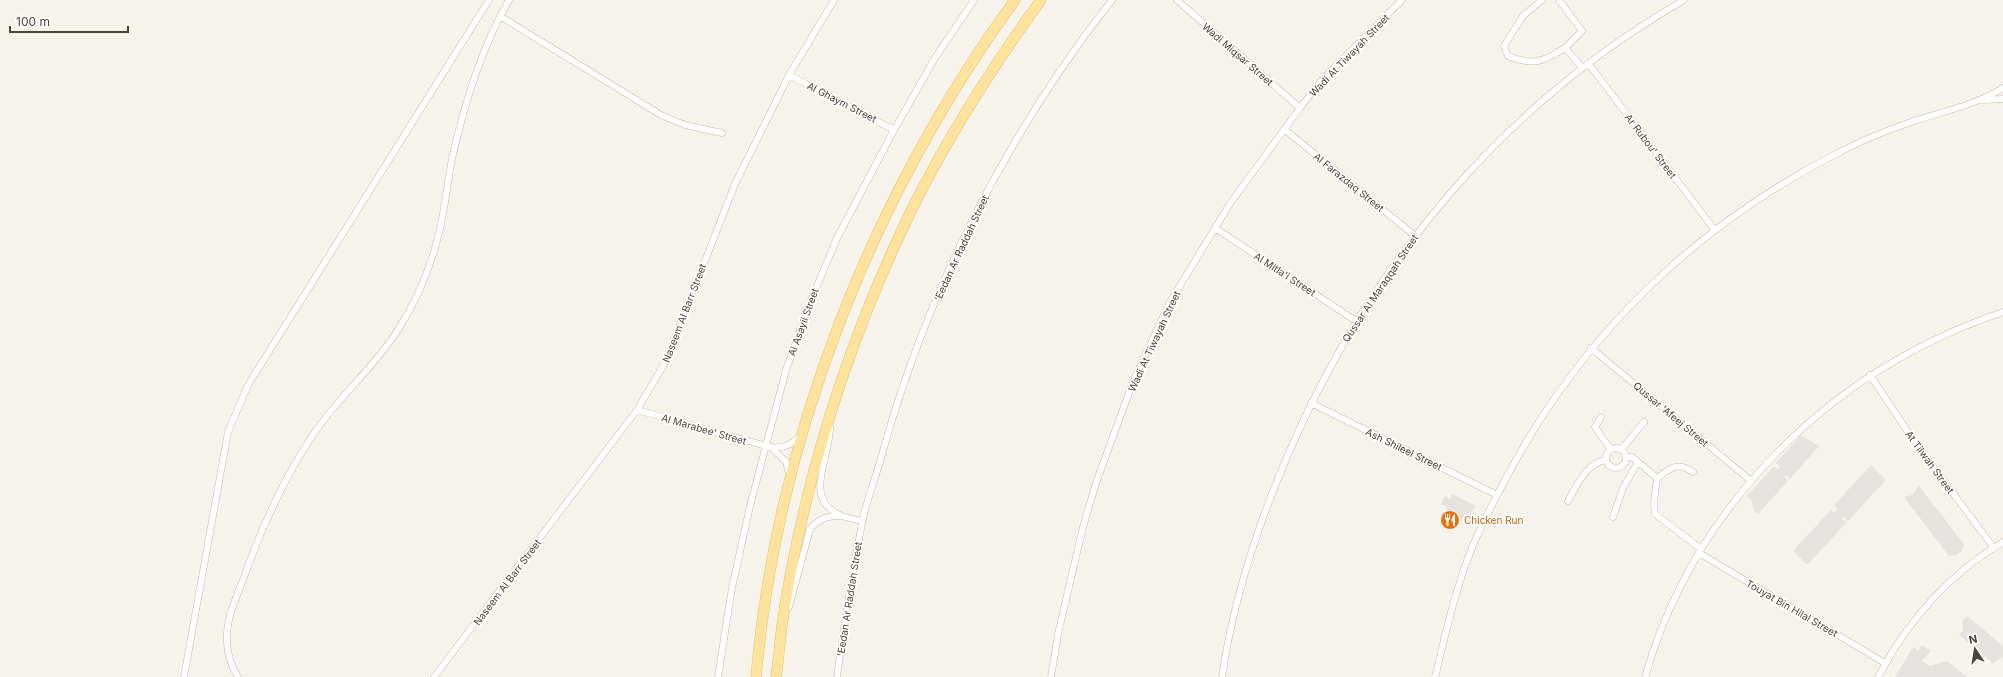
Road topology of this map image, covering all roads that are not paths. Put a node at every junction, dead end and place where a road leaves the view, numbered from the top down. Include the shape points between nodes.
1 (489, 0) edge
2 (509, 0) edge
3 (834, 0) edge
4 (974, 0) edge
5 (1015, 0) edge
6 (1041, 0) edge
7 (1112, 0) edge
8 (1177, 0) edge
9 (1402, 0) edge
10 (1542, 0) edge
11 (1559, 0) edge
12 (1684, 0) edge
13 (500, 16) junction
14 (1565, 48) junction
15 (1588, 63) junction
16 (1582, 67) junction
17 (789, 75) junction
18 (2003, 88) edge
19 (1979, 100) junction
20 (2003, 100) edge
21 (1300, 108) junction
22 (1284, 129) junction
23 (894, 130) junction
24 (722, 133) dead end
25 (1215, 228) junction
26 (1714, 229) junction
27 (1414, 235) junction
28 (2003, 312) edge
29 (1356, 320) junction
30 (1591, 348) junction
31 (1870, 375) junction
32 (1311, 403) junction
33 (637, 410) junction
34 (1601, 417) dead end
35 (829, 420) junction
36 (1644, 422) dead end
37 (803, 432) junction
38 (768, 447) junction
39 (1611, 450) junction
40 (1621, 450) junction
41 (1626, 456) junction
42 (1605, 460) junction
43 (1638, 462) junction
44 (1693, 472) dead end
45 (790, 476) junction
46 (1657, 478) junction
47 (1750, 480) junction
48 (1497, 495) junction
49 (1568, 501) dead end
50 (841, 516) junction
51 (1613, 517) dead end
52 (862, 521) junction
53 (2003, 542) edge
54 (1993, 547) junction
55 (1700, 551) junction
56 (783, 619) junction
57 (1885, 662) junction
58 (184, 677) edge
59 (238, 677) edge
60 (434, 677) edge
61 (718, 677) edge
62 (756, 677) edge
63 (776, 677) edge
64 (837, 677) edge
65 (1051, 677) edge
66 (1222, 677) edge
67 (1435, 677) edge
68 (1645, 677) edge
69 (1878, 677) edge

1 - 58 street via 248,385 228,432
2 - 13 street
3 - 17 street, Naseem Al Barr Street
4 - 23 street, Al Asayil Street via 935,58
5 - 37 main road via 964,75 873,241 834,338
6 - 35 main road via 983,84 913,207 870,303
7 - 52 street, 'Eedan Ar Raddah Street via 1035,111 987,192 964,238 913,356 892,414
8 - 21 street, Wadi Miqsar Street
9 - 21 street, Wadi At Tiwayah Street via 1320,82
10 - 14 street via 1523,16 1504,46 1508,56 1524,62 1547,60
11 - 14 street via 1582,31
12 - 15 street, Qussar Al Maraqqah Street
13 - 24 street via 661,115 685,125
13 - 59 street via 466,104 452,159 439,232 430,265 416,298 384,351 329,413 302,451 262,528 228,626 228,654
14 - 16 street
15 - 16 street, Qussar Al Maraqqah Street
15 - 26 street, Ar Rubou' Street
16 - 27 street, Qussar Al Maraqqah Street via 1478,161
17 - 23 street, Al Ghaym Street
17 - 33 street, Naseem Al Barr Street via 735,184 666,360
18 - 19 street
19 - 20 street
19 - 26 street via 1914,121 1838,152 1763,196
21 - 22 street, Wadi At Tiwayah Street
22 - 25 street, Wadi At Tiwayah Street
22 - 27 street, Al Farazdaq Street
23 - 38 street, Al Asayil Street via 837,238 812,298 786,370
25 - 29 street, Al Mitla'i Street
25 - 65 street, Wadi At Tiwayah Street via 1170,302 1133,382 1083,527 1058,634
26 - 30 street via 1654,281
27 - 29 street, Qussar Al Maraqqah Street
28 - 31 street via 1965,325 1923,344
29 - 32 street, Qussar Al Maraqqah Street
30 - 47 street, Qussar 'Afeej Street
30 - 48 street via 1523,446
31 - 47 street via 1838,397 1778,450
31 - 54 street, At Tilwah Street via 1910,435
32 - 48 street, Ash Shileel Street
32 - 66 street, Qussar Al Maraqqah Street via 1274,486 1260,527 1236,608
33 - 38 street, Al Marabee' Street
33 - 60 street, Naseem Al Barr Street
34 - 39 street via 1595,427
35 - 50 street via 830,437 820,492 828,507
35 - 56 main road via 802,521
36 - 40 street
37 - 38 street, Al Marabee' Street via 789,445
37 - 45 main road
38 - 45 street, Al Marabee' Street via 782,456
38 - 61 street, Al Asayil Street via 750,506 732,588
39 - 40 street
39 - 42 street
40 - 41 street
41 - 42 street via 1621,467 1610,467
41 - 43 street
42 - 49 street via 1590,467
43 - 46 street
43 - 51 street via 1623,488
44 - 46 street via 1679,466 1671,468
45 - 62 main road via 766,588
46 - 55 street, Touyat Bin Hilal Street via 1655,514
47 - 55 street
48 - 67 street via 1459,584
50 - 52 street
50 - 56 street via 826,517 810,529 790,604
52 - 64 street, 'Eedan Ar Raddah Street
53 - 54 street
54 - 57 street via 1941,590 1916,617
55 - 57 street, Touyat Bin Hilal Street
55 - 68 street via 1663,625
56 - 63 main road
57 - 69 street

